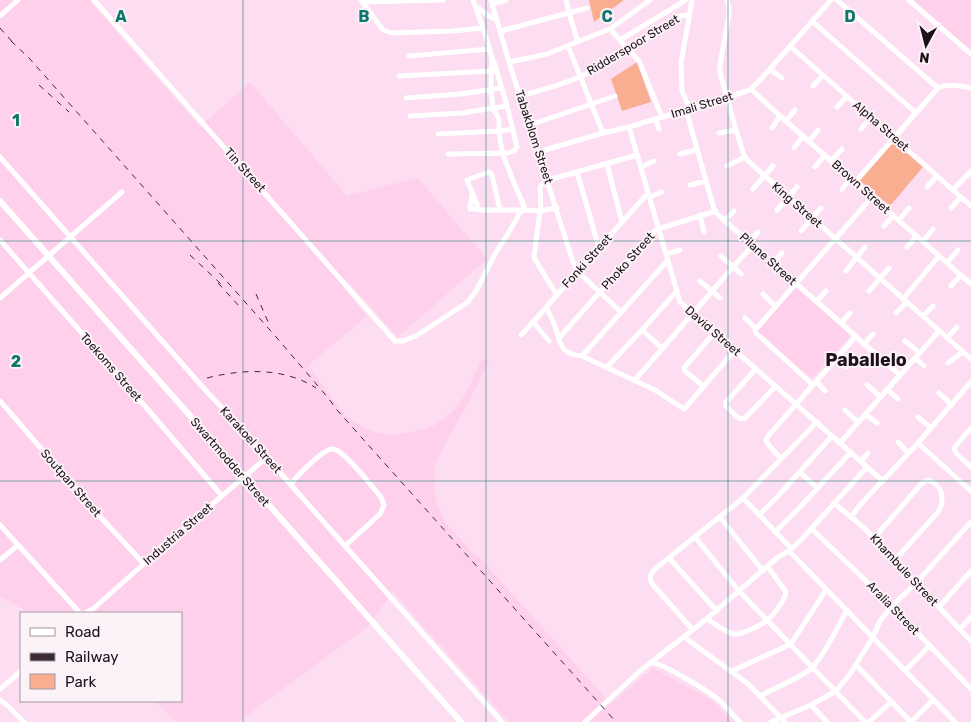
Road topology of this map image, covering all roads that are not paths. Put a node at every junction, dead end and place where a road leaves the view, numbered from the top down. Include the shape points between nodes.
1 (18, 0) edge
2 (94, 0) edge
3 (432, 0) edge
4 (443, 0) edge
5 (506, 0) edge
6 (566, 0) edge
7 (650, 0) edge
8 (686, 0) edge
9 (692, 0) edge
10 (727, 0) edge
11 (831, 0) edge
12 (837, 0) edge
13 (909, 0) edge
14 (362, 1) edge
15 (474, 2) edge
16 (492, 2) edge
17 (587, 8) dead end
18 (569, 14) junction
19 (689, 14) junction
20 (0, 16) edge
21 (497, 20) junction
22 (812, 21) junction
23 (483, 28) junction
24 (610, 29) junction
25 (501, 31) junction
26 (620, 40) junction
27 (578, 42) junction
28 (568, 46) junction
29 (790, 46) junction
30 (490, 49) junction
31 (629, 49) junction
32 (971, 54) edge
33 (409, 56) dead end
34 (492, 57) junction
35 (509, 62) junction
36 (770, 69) junction
37 (491, 71) junction
38 (823, 75) junction
39 (399, 76) dead end
40 (581, 76) junction
41 (782, 78) dead end
42 (813, 86) dead end
43 (501, 88) junction
44 (938, 88) junction
45 (971, 88) edge
46 (492, 89) junction
47 (751, 89) junction
48 (521, 96) junction
49 (615, 96) dead end
50 (847, 96) junction
51 (727, 97) junction
52 (406, 98) dead end
53 (591, 104) junction
54 (508, 106) junction
55 (836, 107) dead end
56 (493, 108) junction
57 (688, 110) junction
58 (795, 110) dead end
59 (915, 112) junction
60 (410, 116) dead end
61 (780, 116) junction
62 (662, 117) junction
63 (871, 117) junction
64 (655, 119) junction
65 (786, 121) junction
66 (530, 125) junction
67 (628, 127) junction
68 (772, 128) dead end
69 (513, 129) junction
70 (659, 129) dead end
71 (861, 129) dead end
72 (736, 130) junction
73 (818, 130) dead end
74 (499, 131) junction
75 (603, 132) junction
76 (719, 133) dead end
77 (438, 134) dead end
78 (803, 136) junction
79 (894, 138) junction
80 (809, 141) junction
81 (794, 148) dead end
82 (842, 149) dead end
83 (696, 150) junction
84 (538, 152) junction
85 (503, 153) junction
86 (448, 154) dead end
87 (680, 154) dead end
88 (637, 155) junction
89 (826, 155) junction
90 (0, 157) edge
91 (745, 157) junction
92 (832, 160) junction
93 (654, 162) dead end
94 (607, 164) junction
95 (727, 166) dead end
96 (773, 166) dead end
97 (641, 167) junction
98 (815, 167) dead end
99 (971, 171) edge
100 (577, 172) junction
101 (764, 176) junction
102 (937, 176) junction
103 (548, 180) junction
104 (854, 180) junction
105 (706, 181) junction
106 (690, 185) dead end
107 (797, 187) dead end
108 (927, 187) dead end
109 (753, 189) dead end
110 (842, 189) dead end
111 (953, 190) junction
112 (122, 192) dead end
113 (662, 192) dead end
114 (649, 195) junction
115 (789, 197) junction
116 (872, 197) junction
117 (961, 197) junction
118 (0, 201) edge
119 (971, 206) edge
120 (557, 208) junction
121 (821, 208) dead end
122 (910, 208) dead end
123 (951, 208) dead end
124 (500, 210) junction
125 (524, 210) junction
126 (734, 210) dead end
127 (777, 210) dead end
128 (542, 211) junction
129 (716, 211) junction
130 (700, 215) junction
131 (893, 216) junction
132 (812, 218) junction
133 (725, 220) junction
134 (899, 220) junction
135 (622, 222) junction
136 (884, 226) dead end
137 (658, 229) junction
138 (934, 229) dead end
139 (801, 231) dead end
140 (704, 232) dead end
141 (758, 232) dead end
142 (917, 236) junction
143 (70, 237) junction
144 (836, 239) junction
145 (0, 240) edge
146 (923, 242) junction
147 (751, 244) junction
148 (866, 247) dead end
149 (908, 247) dead end
150 (599, 248) junction
151 (680, 250) dead end
152 (958, 250) dead end
153 (782, 253) dead end
154 (48, 256) junction
155 (721, 256) dead end
156 (939, 256) junction
157 (667, 257) junction
158 (856, 257) junction
159 (773, 263) junction
160 (947, 263) junction
161 (733, 267) junction
162 (889, 268) dead end
163 (846, 271) dead end
164 (578, 272) junction
165 (29, 274) junction
166 (741, 274) dead end
167 (961, 275) junction
168 (880, 278) junction
169 (700, 280) dead end
170 (971, 283) edge
171 (796, 284) junction
172 (952, 286) dead end
173 (677, 291) junction
174 (712, 291) junction
175 (826, 291) dead end
176 (869, 291) dead end
177 (599, 292) junction
178 (557, 294) junction
179 (763, 294) dead end
180 (0, 298) edge
181 (720, 298) dead end
182 (817, 301) junction
183 (905, 301) junction
184 (775, 306) junction
185 (933, 306) dead end
186 (546, 308) junction
187 (621, 312) junction
188 (896, 312) dead end
189 (693, 313) junction
190 (850, 313) dead end
191 (923, 316) junction
192 (745, 318) dead end
193 (533, 322) junction
194 (841, 323) junction
195 (957, 327) dead end
196 (756, 329) junction
197 (642, 330) junction
198 (939, 331) junction
199 (714, 332) junction
200 (873, 334) dead end
201 (521, 335) dead end
202 (558, 336) junction
203 (856, 336) junction
204 (947, 338) junction
205 (549, 341) dead end
206 (906, 341) dead end
207 (864, 344) junction
208 (662, 348) junction
209 (735, 350) junction
210 (963, 352) junction
211 (920, 353) junction
212 (582, 356) junction
213 (836, 358) junction
214 (915, 358) junction
215 (971, 359) edge
216 (948, 363) dead end
217 (924, 366) dead end
218 (607, 367) junction
219 (846, 367) dead end
220 (756, 369) junction
221 (900, 375) junction
222 (635, 380) junction
223 (971, 382) edge
224 (815, 383) junction
225 (867, 385) dead end
226 (703, 386) junction
227 (776, 386) junction
228 (888, 389) junction
229 (825, 391) dead end
230 (939, 393) dead end
231 (881, 397) junction
232 (898, 399) dead end
233 (0, 401) edge
234 (796, 404) junction
235 (952, 405) junction
236 (845, 410) dead end
237 (865, 414) junction
238 (918, 417) dead end
239 (817, 422) junction
240 (858, 422) junction
241 (876, 422) dead end
242 (931, 428) junction
243 (971, 428) edge
244 (832, 436) junction
245 (840, 442) junction
246 (898, 442) dead end
247 (918, 443) junction
248 (851, 452) junction
249 (868, 453) dead end
250 (908, 453) junction
251 (266, 458) junction
252 (781, 459) junction
253 (861, 461) junction
254 (867, 467) junction
255 (971, 467) edge
256 (800, 472) junction
257 (244, 477) junction
258 (883, 481) junction
259 (290, 484) junction
260 (817, 488) junction
261 (971, 491) edge
262 (222, 496) junction
263 (743, 498) junction
264 (834, 503) junction
265 (759, 515) junction
266 (720, 517) junction
267 (851, 517) junction
268 (971, 522) edge
269 (0, 525) edge
270 (812, 529) junction
271 (775, 532) junction
272 (694, 537) junction
273 (874, 538) junction
274 (18, 544) junction
275 (345, 546) junction
276 (790, 550) junction
277 (669, 558) junction
278 (0, 560) edge
279 (895, 560) junction
280 (144, 564) junction
281 (768, 567) junction
282 (971, 570) edge
283 (763, 571) junction
284 (916, 582) junction
285 (739, 590) junction
286 (826, 590) junction
287 (892, 606) junction
288 (939, 607) junction
289 (847, 610) junction
290 (717, 611) junction
291 (79, 612) edge
292 (88, 612) edge
293 (971, 617) edge
294 (707, 619) junction
295 (767, 620) junction
296 (960, 629) junction
297 (693, 630) junction
298 (873, 637) junction
299 (684, 638) junction
300 (971, 641) edge
301 (791, 644) junction
302 (929, 646) junction
303 (650, 663) junction
304 (856, 665) junction
305 (813, 667) junction
306 (732, 671) junction
307 (905, 671) junction
308 (20, 672) edge
309 (0, 689) edge
310 (971, 689) edge
311 (836, 691) junction
312 (760, 696) junction
313 (0, 700) edge
314 (933, 700) junction
315 (891, 702) junction
316 (811, 705) junction
317 (782, 720) edge
318 (24, 722) edge
319 (461, 722) edge
320 (502, 722) edge
321 (585, 722) edge
322 (740, 722) edge
323 (771, 722) edge
324 (827, 722) edge
325 (865, 722) edge
326 (869, 722) edge
327 (911, 722) edge
328 (955, 722) edge

1 - 20 street
2 - 125 street, Tin Street via 396,341 416,336 468,302
3 - 4 street
3 - 14 street
5 - 16 street
6 - 18 street
7 - 24 street
8 - 26 street
9 - 19 street, Pilane Street
10 - 51 street, King Street via 729,10 719,68
11 - 22 street, Imali Street
12 - 44 street
13 - 32 street
14 - 23 street via 381,28 388,32
15 - 21 street
15 - 23 street
16 - 21 street, Tabakblom Street
17 - 18 street
18 - 25 street
18 - 27 street
19 - 31 street, Ridderspoor Street via 673,20
19 - 57 street, Pilane Street via 681,63 682,91
21 - 25 street, Tabakblom Street
22 - 29 street, Imali Street
22 - 59 street
23 - 30 street
24 - 26 street
24 - 27 street
25 - 35 street, Tabakblom Street
26 - 31 street
27 - 28 street
28 - 35 street
28 - 40 street
29 - 36 street, Imali Street
29 - 38 street, Alpha Street
30 - 33 street
30 - 34 street
31 - 40 street, Ridderspoor Street
31 - 62 street via 641,65
34 - 37 street
34 - 43 street
35 - 48 street, Tabakblom Street
36 - 41 street
36 - 47 street, Imali Street
37 - 39 street
37 - 46 street
38 - 42 street
38 - 50 street, Alpha Street
40 - 48 street, Ridderspoor Street
40 - 53 street
43 - 46 street
43 - 54 street
44 - 45 street via 947,85
44 - 59 street
46 - 52 street
46 - 56 street
47 - 51 street, Imali Street
47 - 61 street, Brown Street
48 - 66 street, Tabakblom Street
49 - 53 street
50 - 55 street
50 - 63 street, Alpha Street
51 - 57 street, Imali Street
51 - 72 street, King Street
53 - 66 street
53 - 75 street
54 - 56 street
54 - 69 street
56 - 60 street
56 - 74 street via 499,119
57 - 62 street, Imali Street
57 - 83 street, Pilane Street
58 - 65 street
59 - 79 street
61 - 65 street, Brown Street
61 - 68 street
62 - 64 street, Imali Street
63 - 71 street
63 - 79 street, Alpha Street
64 - 67 street, Imali Street
64 - 70 street
65 - 78 street, Brown Street
66 - 84 street, Tabakblom Street
67 - 75 street, Imali Street
67 - 88 street, David Street
69 - 74 street
69 - 85 street via 517,147
72 - 76 street
72 - 91 street, King Street
73 - 80 street
74 - 77 street
74 - 85 street
75 - 84 street, Imali Street
78 - 80 street, Brown Street
78 - 81 street
79 - 102 street, Alpha Street
79 - 104 street
80 - 89 street, Brown Street
82 - 92 street
83 - 87 street
83 - 105 street, Pilane Street
84 - 103 street, Tabakblom Street
85 - 86 street
85 - 125 street
88 - 94 street
88 - 97 street, David Street
89 - 92 street, Brown Street
89 - 98 street
90 - 143 street, Karakoel Street
91 - 95 street
91 - 101 street, King Street
92 - 104 street, Brown Street
93 - 97 street
94 - 100 street
94 - 135 street
96 - 101 street
97 - 114 street, David Street
99 - 111 street
100 - 103 street
100 - 150 street
101 - 109 street
101 - 115 street, King Street
102 - 108 street
102 - 111 street, Alpha Street
103 - 120 street, Tabakblom Street
103 - 128 street via 540,187
104 - 110 street
104 - 116 street, Brown Street
105 - 106 street
105 - 129 street, Pilane Street
107 - 115 street
111 - 117 street, Alpha Street
112 - 143 street
113 - 114 street
114 - 135 street, Fonki Street
114 - 137 street, David Street
115 - 127 street
115 - 132 street, King Street
116 - 131 street, Brown Street
116 - 144 street
117 - 119 street, Alpha Street
117 - 123 street
118 - 154 main road, Swartmodder Street
120 - 128 street
120 - 164 street, Tabakblom Street
121 - 132 street
122 - 134 street
124 - 124 street via 477,209 467,180 489,172
124 - 125 street
125 - 128 street
126 - 133 street
128 - 178 street via 534,258
129 - 130 street, Phoko Street
129 - 133 street, Pilane Street
130 - 137 street, Phoko Street
130 - 140 street
131 - 134 street, Brown Street
131 - 136 street
132 - 139 street
132 - 144 street, King Street
133 - 147 street, Pilane Street
134 - 142 street, Brown Street
135 - 150 street, Fonki Street
137 - 157 street, David Street
137 - 177 street, Phoko Street
138 - 146 street
141 - 147 street
142 - 146 street, Brown Street
142 - 149 street
143 - 154 street
143 - 251 street, Karakoel Street
144 - 158 street, King Street
144 - 171 street
145 - 165 street, Toekoms Street
146 - 156 street, Brown Street
147 - 159 street, Pilane Street
147 - 161 street
148 - 158 street
150 - 164 street, Fonki Street
151 - 157 street
152 - 160 street
153 - 159 street
154 - 165 street
154 - 257 main road, Swartmodder Street
155 - 161 street
156 - 160 street, Brown Street
156 - 183 street
157 - 173 street, David Street
157 - 187 street
158 - 163 street
158 - 168 street, King Street
159 - 171 street, Pilane Street
160 - 167 street, Brown Street
161 - 166 street
161 - 174 street
162 - 168 street
164 - 177 street
164 - 178 street, Fonki Street
165 - 180 street
165 - 262 street, Toekoms Street
167 - 170 street, Brown Street
167 - 172 street
168 - 176 street
168 - 183 street, King Street
169 - 174 street
171 - 182 street, Pilane Street
171 - 184 street
173 - 189 street, David Street via 680,302
173 - 197 street
174 - 181 street
174 - 189 street
175 - 182 street
177 - 187 street
177 - 202 street, Phoko Street
178 - 186 street, Fonki Street
179 - 184 street
182 - 194 street, Pilane Street
183 - 188 street
183 - 191 street, King Street
184 - 196 street
185 - 191 street
186 - 193 street, Fonki Street
186 - 202 street
187 - 212 street
189 - 199 street, David Street
189 - 208 street
190 - 194 street
191 - 198 street, King Street
192 - 196 street
193 - 201 street, Fonki Street
193 - 205 street
194 - 203 street, Pilane Street
195 - 204 street
196 - 224 street via 756,334
197 - 208 street
197 - 218 street
198 - 204 street, King Street
198 - 211 street
199 - 209 street, David Street
199 - 226 street via 684,368
200 - 207 street
202 - 212 street via 565,350
203 - 207 street, Pilane Street
203 - 213 street
204 - 210 street, King Street
206 - 211 street
207 - 221 street, Pilane Street
208 - 222 street
209 - 220 street, David Street
209 - 226 street
210 - 215 street, King Street
210 - 216 street
211 - 214 street
212 - 218 street
213 - 219 street
213 - 224 street
214 - 217 street
214 - 221 street
218 - 222 street
220 - 227 street, David Street
220 - 227 street via 726,403 739,418 743,419
221 - 228 street
222 - 226 street via 684,409
223 - 235 street
224 - 229 street
224 - 234 street
225 - 231 street
227 - 234 street, David Street
228 - 231 street
228 - 232 street
230 - 235 street
231 - 237 street
233 - 280 street, Soutpan Street
234 - 239 street, David Street
234 - 252 street via 766,441
235 - 242 street
236 - 240 street
237 - 240 street
237 - 241 street
238 - 242 street
239 - 244 street, David Street
239 - 252 street
240 - 245 street
242 - 247 street
243 - 255 street via 954,448
244 - 245 street, David Street
244 - 256 street
245 - 248 street, David Street
246 - 250 street
247 - 250 street
247 - 261 street
248 - 253 street, David Street
248 - 260 street
249 - 253 street
250 - 258 street
251 - 257 street, Industria Street
251 - 259 street, Karakoel Street
252 - 263 street
253 - 254 street, David Street
254 - 258 street, David Street
254 - 264 street
256 - 260 street
256 - 265 street
257 - 262 street, Industria Street
257 - 319 main road, Swartmodder Street
258 - 267 street
259 - 275 street, Karakoel Street
259 - 275 street via 329,450 337,450 346,456 381,497 384,505 380,514
260 - 271 street
262 - 280 street, Industria Street
263 - 265 street
263 - 266 street
264 - 267 street, Khambule Street
264 - 270 street
265 - 271 street
266 - 272 street
266 - 283 street
267 - 273 street, Khambule Street
268 - 284 street
269 - 274 street
270 - 276 street
270 - 287 street, Aralia Street
271 - 276 street
272 - 277 street
272 - 285 street
273 - 279 street, Khambule Street
273 - 279 street via 923,482 928,480 937,486 942,496 939,511
274 - 278 street
274 - 291 street
275 - 320 street, Karakoel Street
276 - 281 street
276 - 286 street
277 - 290 street
277 - 297 street via 652,572 650,582
279 - 284 street, Khambule Street
280 - 292 street, Industria Street
281 - 283 street
281 - 295 street via 786,596
282 - 288 street
283 - 285 street
284 - 287 street
284 - 288 street, Khambule Street
285 - 290 street
285 - 295 street
286 - 289 street
286 - 301 street
287 - 298 street
287 - 302 street, Aralia Street
288 - 296 street, Khambule Street
289 - 298 street
289 - 305 street
290 - 294 street
293 - 296 street
294 - 295 street via 730,633 738,634
294 - 297 street
295 - 301 street
296 - 300 street, Khambule Street
297 - 299 street
298 - 304 street
298 - 307 street
299 - 303 street
299 - 306 street
301 - 305 street
301 - 306 street
302 - 307 street
302 - 310 street, Aralia Street
303 - 321 street
303 - 322 street via 708,692
304 - 311 street
304 - 315 street
305 - 311 street
305 - 312 street
306 - 312 street
307 - 314 street
308 - 309 street
311 - 316 street
311 - 325 street
312 - 317 street
313 - 318 street
314 - 327 street
314 - 328 street
315 - 326 street
315 - 327 street
316 - 317 street
316 - 324 street
317 - 323 street

